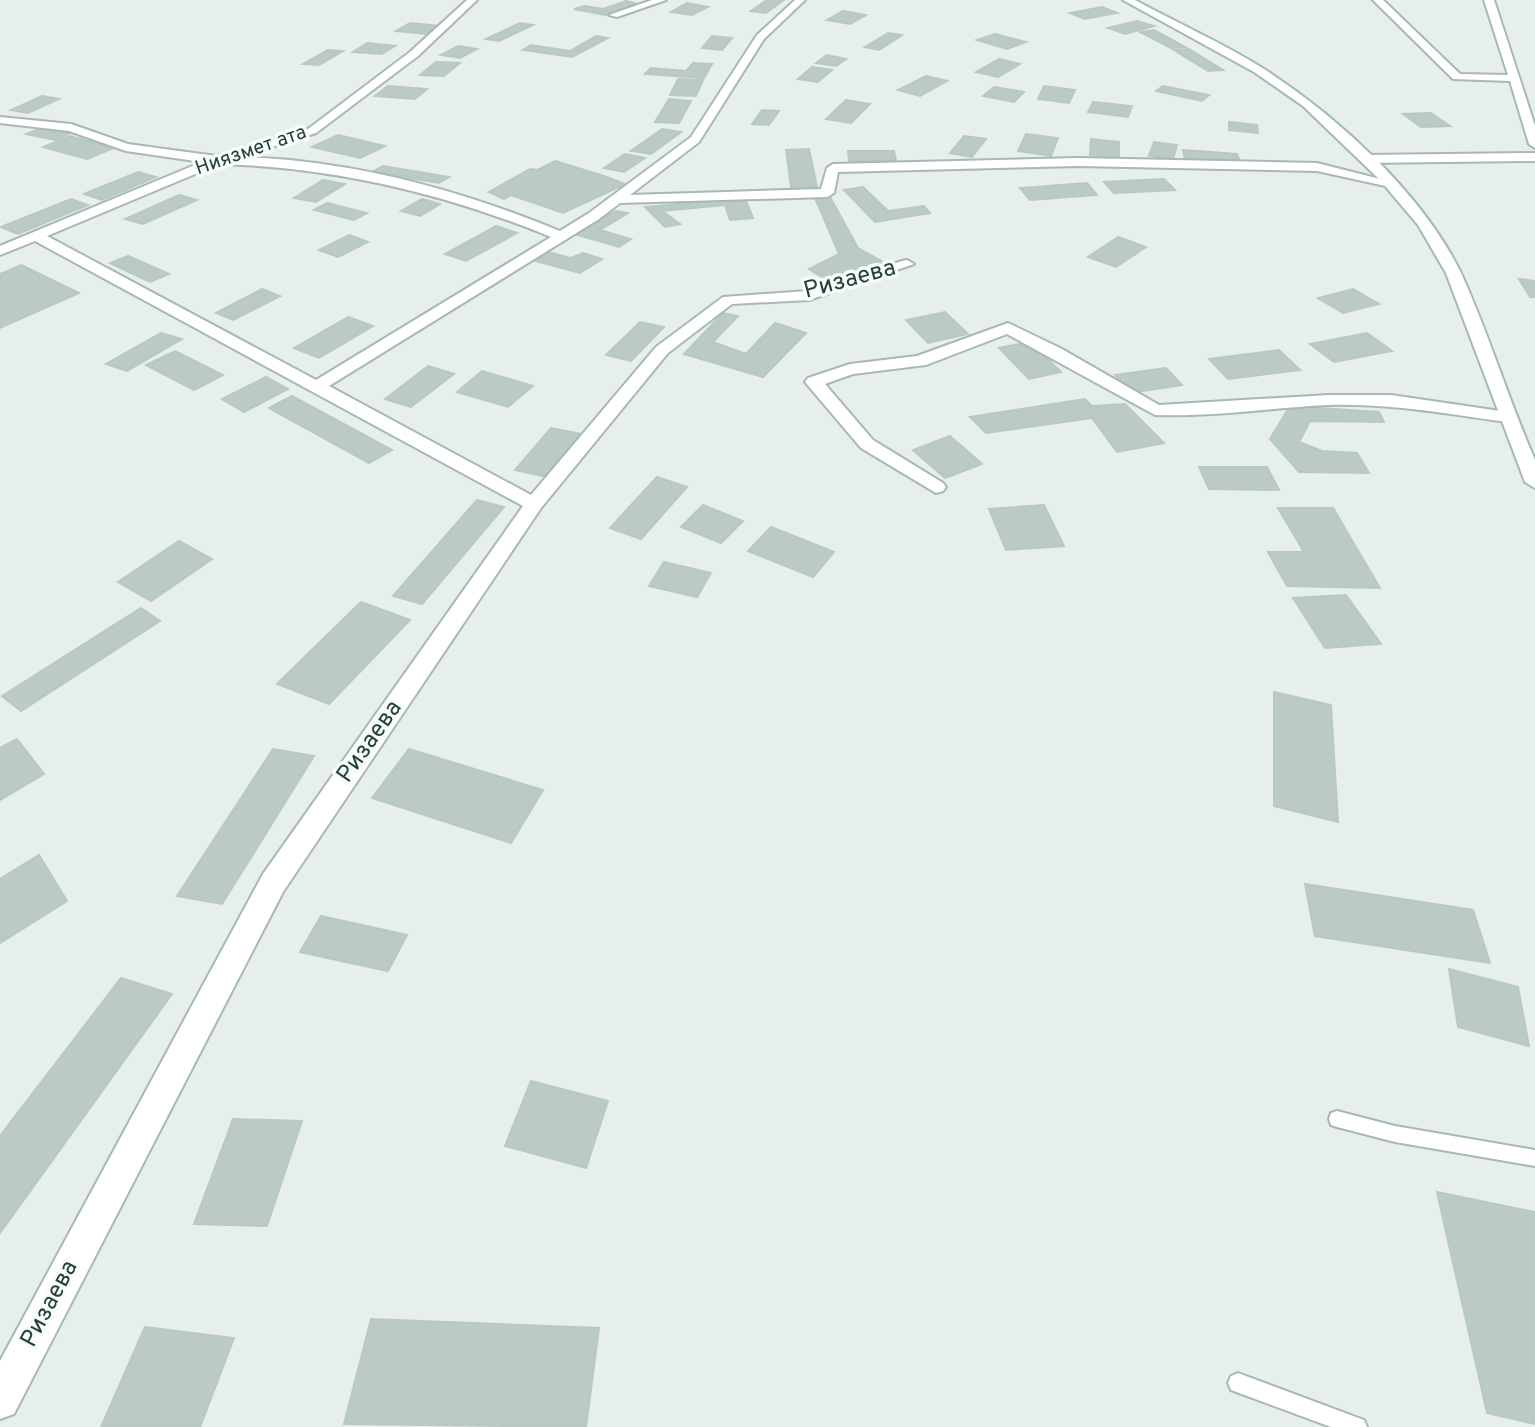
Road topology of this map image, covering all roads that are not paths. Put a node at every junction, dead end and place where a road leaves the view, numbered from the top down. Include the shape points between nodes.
1 (472, 0) edge
2 (661, 0) edge
3 (800, 0) edge
4 (1128, 0) edge
5 (1378, 0) edge
6 (1489, 0) edge
7 (614, 15) dead end
8 (1514, 78) junction
9 (0, 120) edge
10 (1535, 144) edge
11 (1535, 157) edge
12 (1366, 159) junction
13 (217, 160) junction
14 (1390, 183) junction
15 (616, 199) junction
16 (36, 236) junction
17 (561, 236) junction
18 (0, 251) edge
19 (907, 264) dead end
20 (316, 387) junction
21 (1507, 417) junction
22 (1534, 479) edge
23 (936, 487) dead end
24 (534, 504) junction
25 (1337, 1119) dead end
26 (1535, 1158) edge
27 (1238, 1383) dead end
28 (0, 1400) edge
29 (1357, 1427) edge

1 - 13 street, Ниязмет ата via 414,54 312,131
2 - 7 street
3 - 15 street via 760,37 695,139
4 - 12 street via 1258,70 1307,104
5 - 8 street via 1457,77
6 - 8 street
8 - 10 street
9 - 13 street via 71,128 126,147
11 - 12 street
12 - 14 street
13 - 16 street, Ниязмет ата
13 - 17 street via 283,162 391,180 490,207
14 - 15 street via 1317,167 1078,162 833,168 827,193
14 - 21 street via 1424,223 1453,273
15 - 17 street
16 - 18 street, Ниязмет ата
16 - 20 street
17 - 20 street
19 - 24 street, Ризаева via 809,295 728,300 662,350
20 - 24 street
21 - 22 street
21 - 23 street via 1391,400 1155,410 1008,328 920,361 850,369 814,382 867,444
24 - 28 street, Ризаева via 273,883
25 - 26 lane
27 - 29 lane

